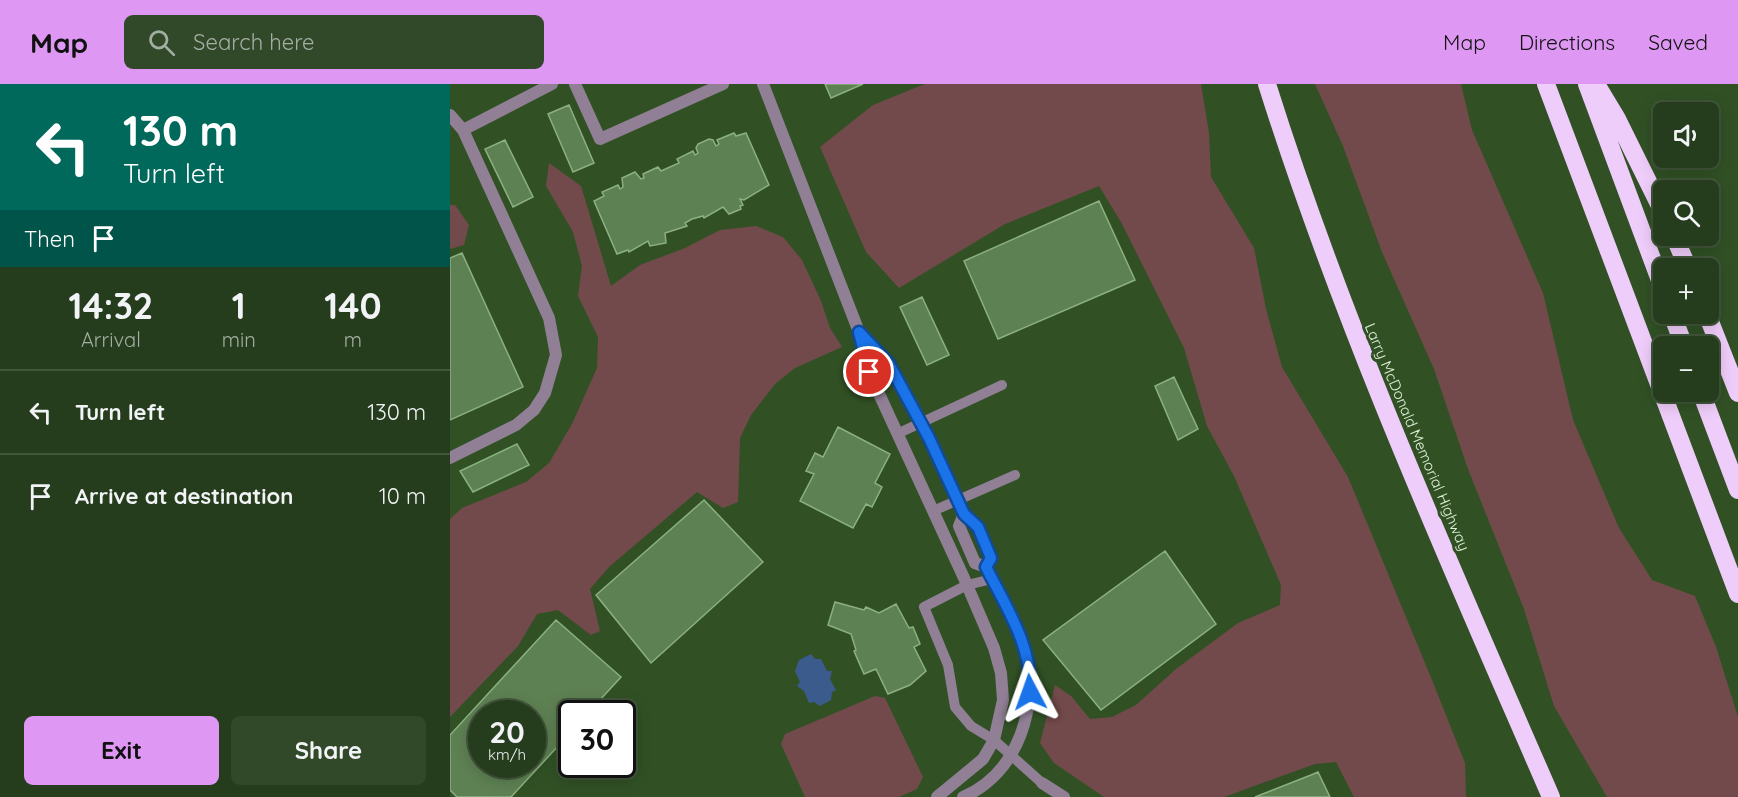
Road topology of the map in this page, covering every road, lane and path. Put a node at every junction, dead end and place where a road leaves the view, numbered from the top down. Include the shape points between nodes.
1 (552, 84) edge
2 (575, 84) edge
3 (723, 84) edge
4 (763, 84) edge
5 (1267, 84) edge
6 (1546, 84) edge
7 (1587, 84) edge
8 (1596, 84) edge
9 (450, 115) edge
10 (463, 130) junction
11 (1653, 192) edge
12 (1653, 261) edge
13 (1711, 324) edge
14 (859, 332) junction
15 (1002, 385) dead end
16 (1738, 393) edge
17 (1705, 402) edge
18 (920, 422) junction
19 (899, 433) junction
20 (450, 458) edge
21 (1015, 475) dead end
22 (1738, 490) edge
23 (957, 500) junction
24 (933, 511) junction
25 (964, 514) junction
26 (986, 567) junction
27 (992, 579) junction
28 (967, 585) junction
29 (1738, 594) edge
30 (994, 740) junction
31 (1010, 756) junction
32 (1042, 783) junction
33 (937, 797) edge
34 (963, 797) edge
35 (1051, 797) edge
36 (1064, 797) edge
37 (1551, 797) edge

1 - 10 street
2 - 3 street via 600,140
4 - 14 street
5 - 37 highway, Larry McDonald Memorial Highway via 1296,177 1363,358
6 - 29 highway
7 - 12 highway
8 - 11 highway
9 - 10 street
10 - 20 street via 549,318 556,355 545,393 534,410 516,425
13 - 16 highway
14 - 18 street via 889,364
14 - 19 street via 869,372
15 - 18 lane
17 - 22 highway
18 - 19 lane
18 - 23 street
19 - 24 street
21 - 23 lane
23 - 24 lane
23 - 25 street
24 - 28 street
25 - 26 street via 978,527 991,558
25 - 26 street via 959,526 975,563
26 - 27 street
27 - 28 lane
27 - 31 street via 1025,648 1031,677 1029,707
28 - 30 street via 1001,673 1003,700
28 - 30 lane via 924,607 948,665 956,707 971,726
30 - 31 lane
30 - 33 street via 984,759
31 - 32 lane
31 - 34 street via 993,780
32 - 35 street
32 - 36 street

